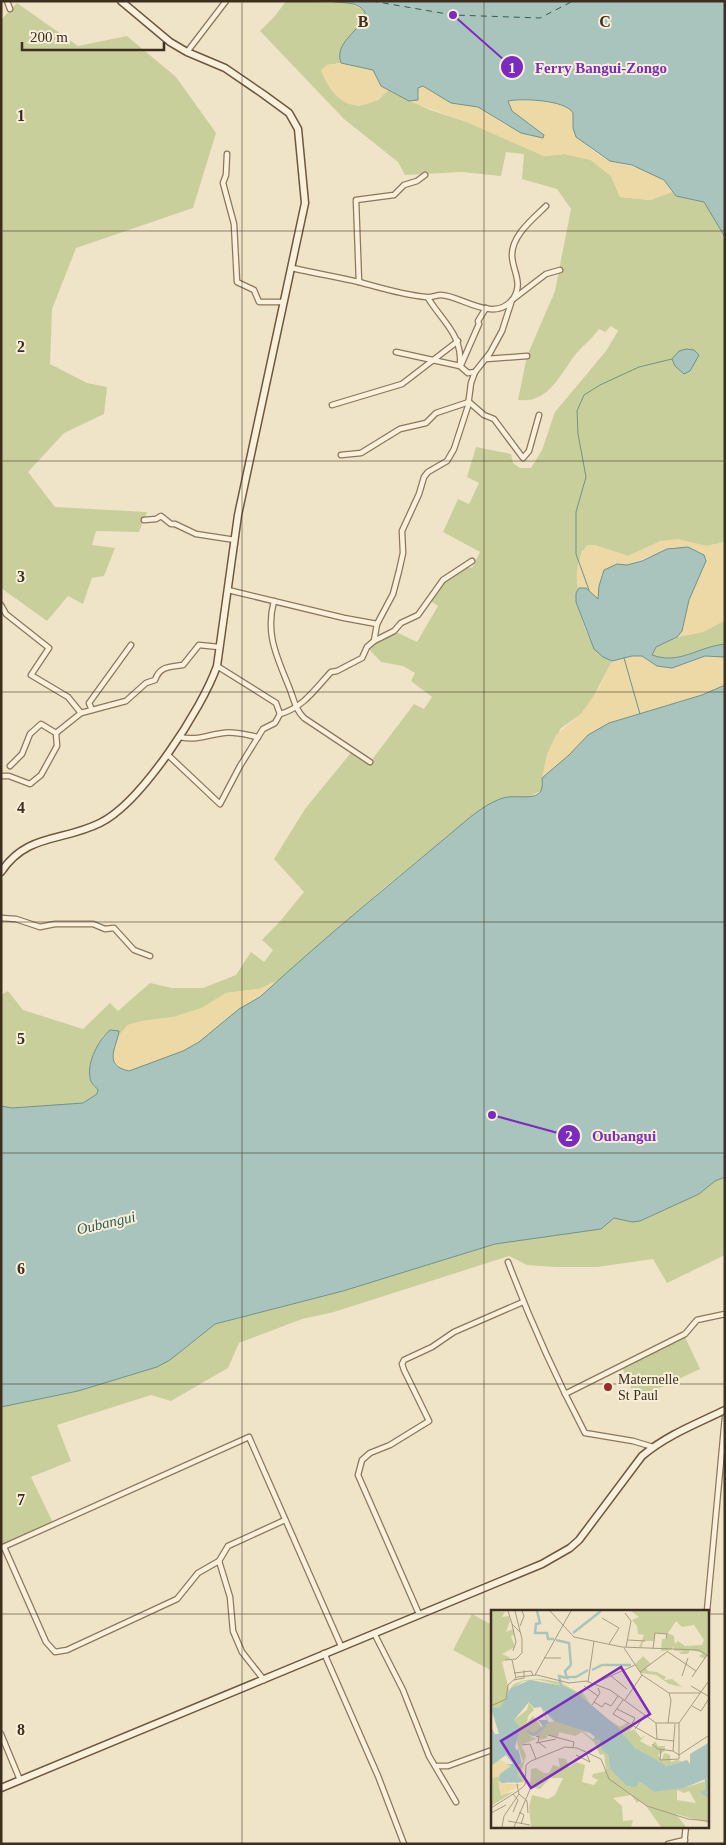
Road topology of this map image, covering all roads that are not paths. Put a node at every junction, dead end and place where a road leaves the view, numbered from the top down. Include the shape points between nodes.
1 (7, 1) edge
2 (122, 1) edge
3 (226, 1) edge
4 (10, 9) dead end
5 (187, 52) junction
6 (227, 154) dead end
7 (425, 175) dead end
8 (546, 206) dead end
9 (292, 268) junction
10 (560, 270) dead end
11 (359, 282) junction
12 (428, 298) junction
13 (512, 300) junction
14 (283, 302) junction
15 (486, 308) junction
16 (458, 341) junction
17 (396, 352) dead end
18 (527, 356) dead end
19 (433, 359) junction
20 (486, 359) junction
21 (460, 366) junction
22 (475, 372) junction
23 (469, 402) junction
24 (332, 405) dead end
25 (539, 415) dead end
26 (341, 455) dead end
27 (144, 520) dead end
28 (235, 540) junction
29 (472, 561) dead end
30 (228, 590) junction
31 (274, 601) junction
32 (1, 605) edge
33 (377, 624) junction
34 (374, 641) junction
35 (131, 645) dead end
36 (219, 647) junction
37 (217, 666) junction
38 (296, 708) junction
39 (92, 710) junction
40 (81, 713) junction
41 (280, 714) junction
42 (56, 734) junction
43 (180, 737) junction
44 (258, 737) junction
45 (167, 754) junction
46 (370, 762) dead end
47 (10, 766) dead end
48 (1, 776) edge
49 (3, 863) edge
50 (1, 872) edge
51 (1, 918) edge
52 (150, 956) dead end
53 (508, 1262) dead end
54 (523, 1302) junction
55 (725, 1314) edge
56 (565, 1394) junction
57 (725, 1410) edge
58 (725, 1417) edge
59 (653, 1447) junction
60 (285, 1520) junction
61 (2, 1548) edge
62 (219, 1561) junction
63 (707, 1610) edge
64 (418, 1614) junction
65 (374, 1633) junction
66 (340, 1646) junction
67 (324, 1653) junction
68 (264, 1680) junction
69 (1, 1734) edge
70 (491, 1750) edge
71 (437, 1766) junction
72 (20, 1780) junction
73 (1, 1788) edge
74 (456, 1802) dead end
75 (686, 1828) edge
76 (685, 1842) edge
77 (404, 1844) edge
78 (668, 1844) edge

1 - 4 street
2 - 5 main road via 170,42
3 - 5 street
5 - 9 main road via 225,68 289,113 298,129 306,193
6 - 14 street via 223,184 234,224 238,282 254,290 259,302
7 - 11 street via 404,185 394,195 356,200
8 - 13 street via 516,238 512,254 518,275
9 - 11 street
9 - 14 main road
10 - 13 street via 546,274
11 - 12 street via 382,290
12 - 15 street via 442,295
12 - 16 street
13 - 15 street via 499,307
13 - 20 street via 502,331
14 - 28 main road
15 - 21 street
16 - 19 street
16 - 21 street
17 - 19 street
18 - 20 street
19 - 21 street
19 - 24 street via 402,384
20 - 22 street
21 - 22 street via 468,373
22 - 23 street
23 - 25 street via 494,419 523,458 529,451
23 - 26 street via 436,413 426,423 400,429 360,453
23 - 33 street via 447,461 424,477 402,531 403,553 393,594
27 - 28 street via 161,516 171,524 196,534
28 - 30 main road
29 - 34 street via 443,580 418,615
30 - 31 street
30 - 36 main road
31 - 33 street
31 - 38 street via 270,617 273,648
32 - 40 street via 6,614 49,648 31,675 68,697
33 - 34 street
34 - 38 street via 362,658 331,672
35 - 39 street via 89,703
36 - 37 main road
36 - 39 street via 199,645 183,665 162,668 155,680 126,701
37 - 41 street via 276,703
37 - 43 main road via 197,711
38 - 41 street
38 - 46 street via 304,718
39 - 40 street
40 - 42 street
41 - 44 street via 275,723 263,729
42 - 47 street via 42,724 30,734 22,754
42 - 48 street via 57,746 45,769 30,784
43 - 44 street via 198,739 223,732
43 - 45 main road
44 - 45 street via 220,804
45 - 49 main road via 114,814 68,835 28,846
49 - 50 main road
51 - 52 street via 40,927 93,924 105,929 114,928 134,950
53 - 54 street
54 - 56 street
54 - 64 street via 454,1332 404,1360 404,1370 429,1421 362,1460 358,1475
55 - 56 street via 697,1320 685,1334
56 - 59 street via 585,1433
57 - 59 main road
58 - 63 street
59 - 64 main road via 642,1456 570,1548 542,1564
60 - 61 street via 249,1437
60 - 62 street via 228,1546
60 - 66 street
61 - 62 street via 46,1642 55,1652 67,1650 177,1599 198,1573
62 - 68 street via 230,1597 233,1631 242,1652
64 - 65 main road
65 - 66 main road
65 - 71 street via 403,1690 428,1756
66 - 67 main road
67 - 68 main road
67 - 77 street
68 - 72 main road
69 - 72 street
70 - 71 street via 448,1766
71 - 74 street
72 - 73 main road
75 - 76 street
76 - 78 street

